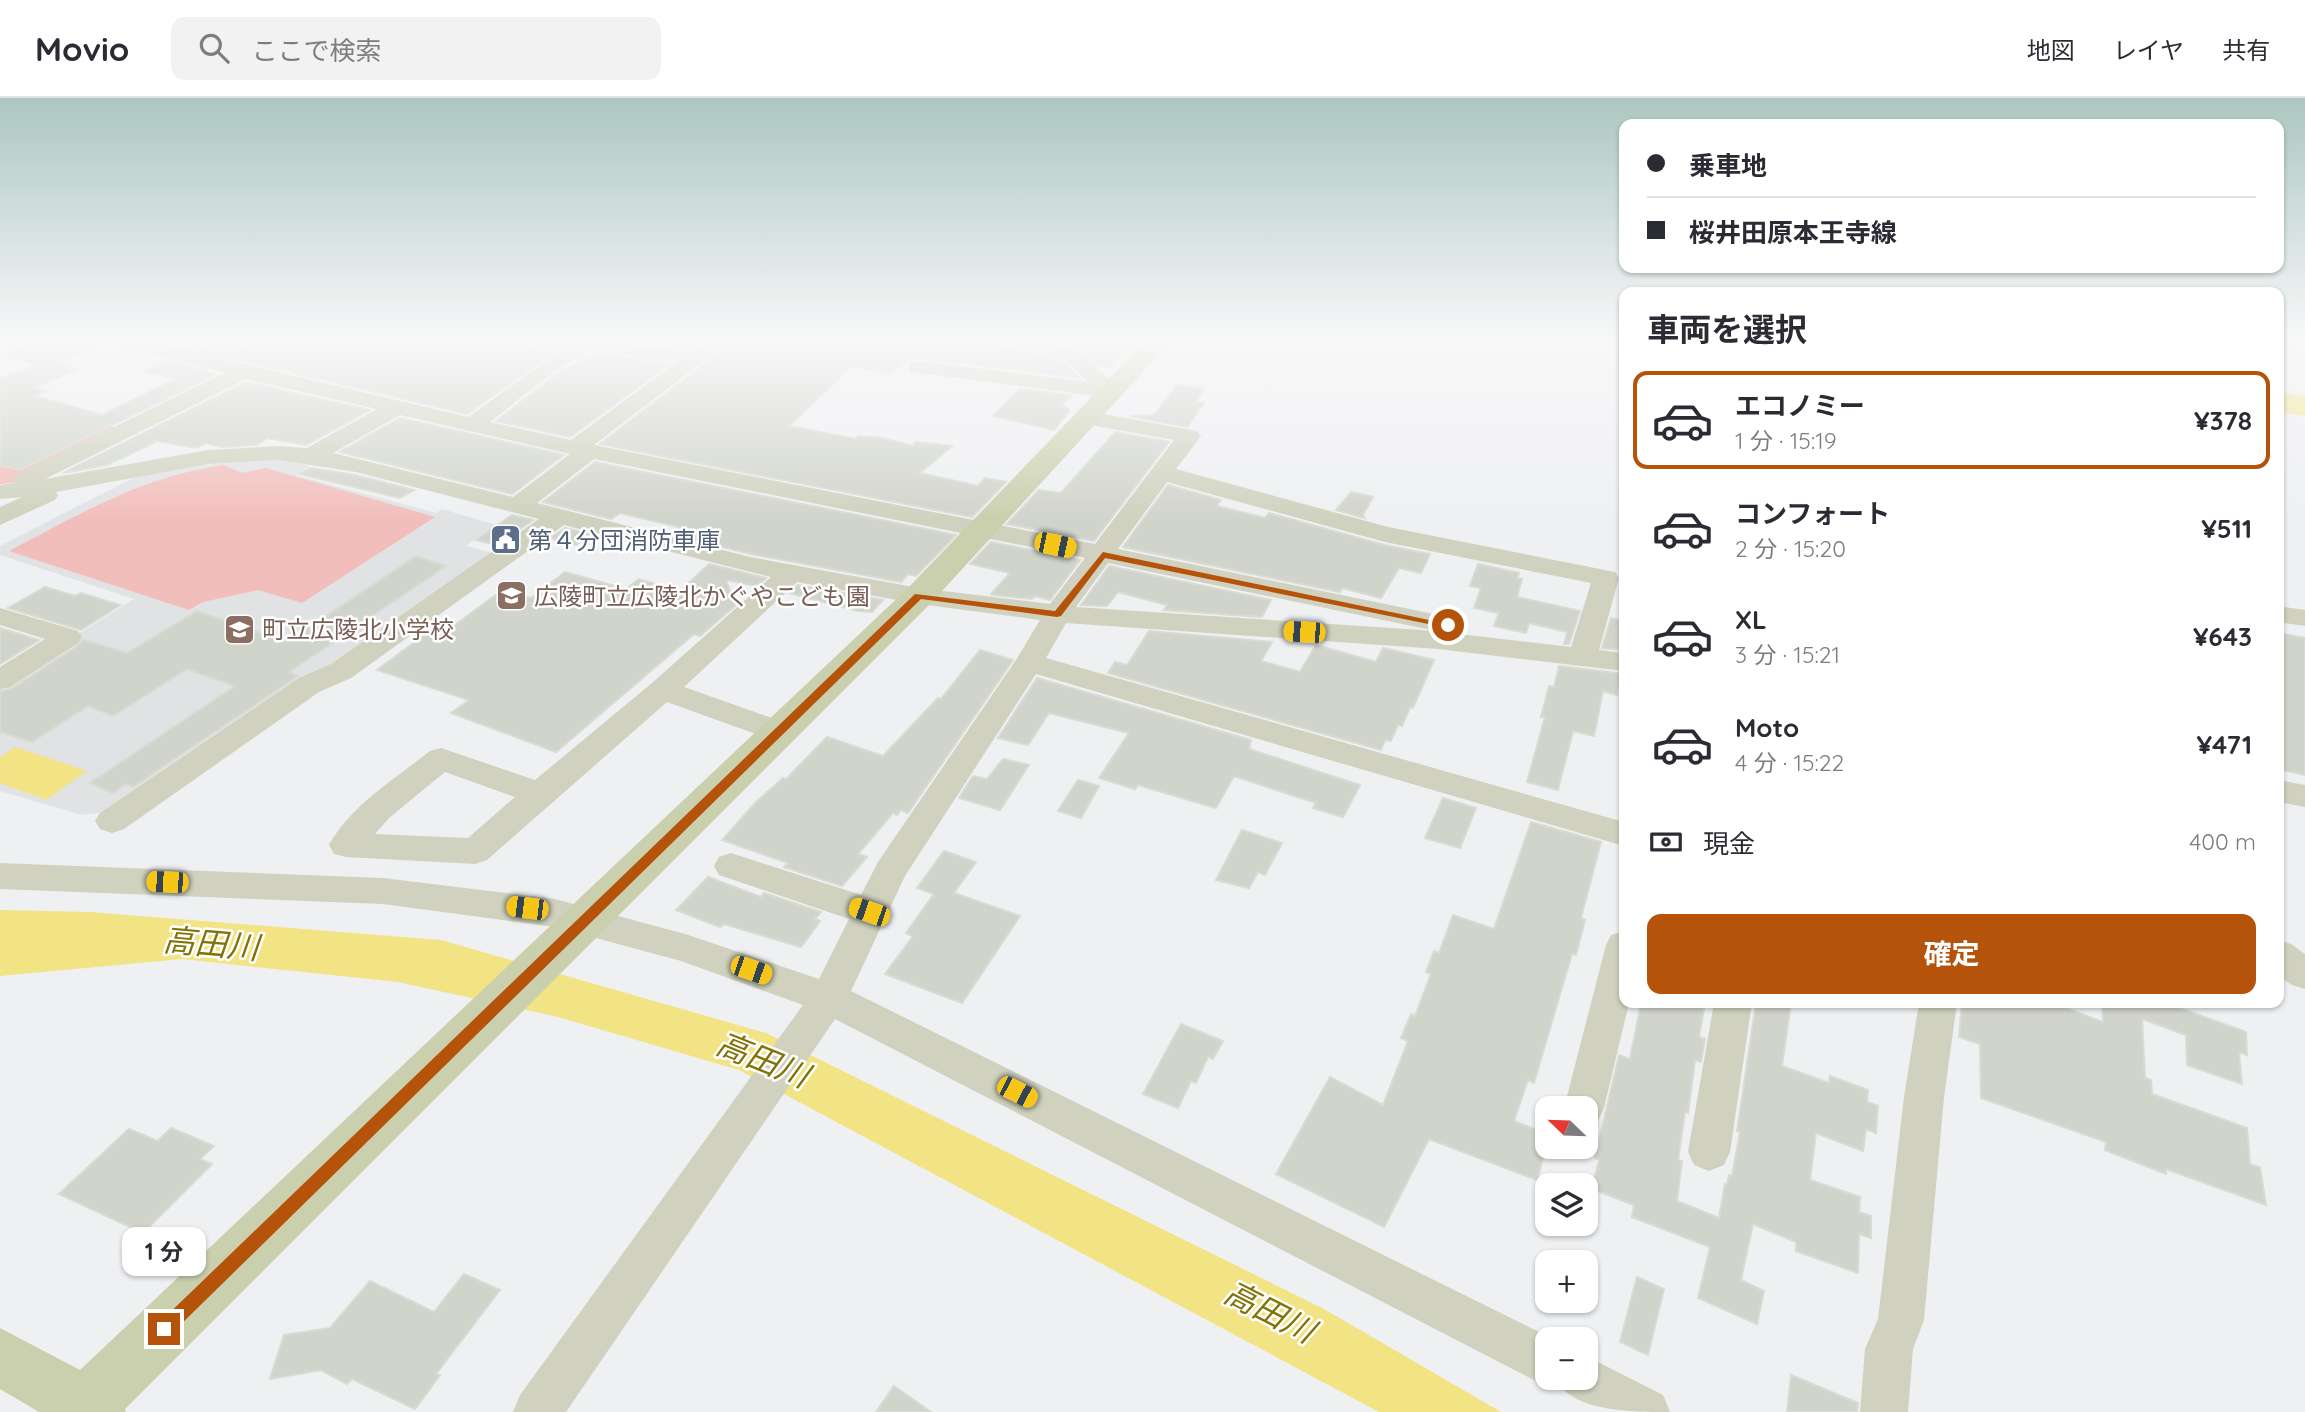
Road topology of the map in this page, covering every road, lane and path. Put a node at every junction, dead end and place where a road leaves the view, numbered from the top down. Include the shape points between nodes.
1 (190, 398) edge
2 (359, 398) edge
3 (514, 398) edge
4 (645, 398) edge
5 (1105, 398) edge
6 (397, 407) junction
7 (1087, 418) junction
8 (473, 424) junction
9 (582, 450) junction
10 (312, 455) junction
11 (1162, 474) junction
12 (71, 482) junction
13 (1, 492) edge
14 (519, 505) junction
15 (560, 516) junction
16 (0, 517) edge
17 (983, 530) junction
18 (1103, 555) junction
19 (790, 574) junction
20 (919, 596) junction
21 (1057, 614) junction
22 (2284, 615) edge
23 (0, 616) edge
24 (2305, 618) edge
25 (1583, 655) junction
26 (1619, 661) edge
27 (1029, 662) junction
28 (0, 680) edge
29 (663, 690) junction
30 (778, 731) junction
31 (2284, 792) edge
32 (540, 794) junction
33 (2305, 796) edge
34 (112, 821) dead end
35 (1619, 833) edge
36 (731, 866) dead end
37 (0, 876) edge
38 (869, 912) junction
39 (586, 919) junction
40 (2284, 958) edge
41 (1619, 965) edge
42 (2305, 974) edge
43 (829, 998) junction
44 (1732, 1008) edge
45 (1937, 1008) edge
46 (1587, 1096) edge
47 (1709, 1152) dead end
48 (1535, 1355) edge
49 (0, 1357) edge
50 (1598, 1387) edge
51 (90, 1410) edge
52 (537, 1412) edge
53 (1646, 1412) edge
54 (1884, 1412) edge

1 - 13 street
2 - 6 street
3 - 8 street
4 - 9 street
5 - 7 main road
6 - 8 street
6 - 10 street
7 - 11 street via 1189,436
7 - 17 main road
8 - 9 street
9 - 14 street
9 - 17 street
10 - 12 street via 224,456
10 - 14 street
11 - 18 street
11 - 25 street via 1385,534 1606,579
12 - 13 street
12 - 16 street
14 - 15 street
15 - 19 street
15 - 34 street via 341,671 309,685
17 - 18 street
17 - 20 main road
18 - 21 street
18 - 25 street
19 - 20 street
19 - 29 street
20 - 21 street
20 - 30 main road
21 - 25 street via 1438,640
21 - 27 street
22 - 24 street
23 - 28 street via 68,637
25 - 26 street
27 - 35 street
27 - 38 street via 890,871
29 - 30 street
29 - 32 street
30 - 39 main road
31 - 33 street
32 - 32 street via 475,851 346,845 377,810 441,759
36 - 38 street
37 - 39 street via 351,889
38 - 43 street
39 - 43 street
39 - 51 main road
40 - 42 street
41 - 46 street
43 - 48 street
43 - 52 street
44 - 47 street
45 - 54 street via 1901,1320 1889,1349
49 - 51 main road
50 - 53 street

